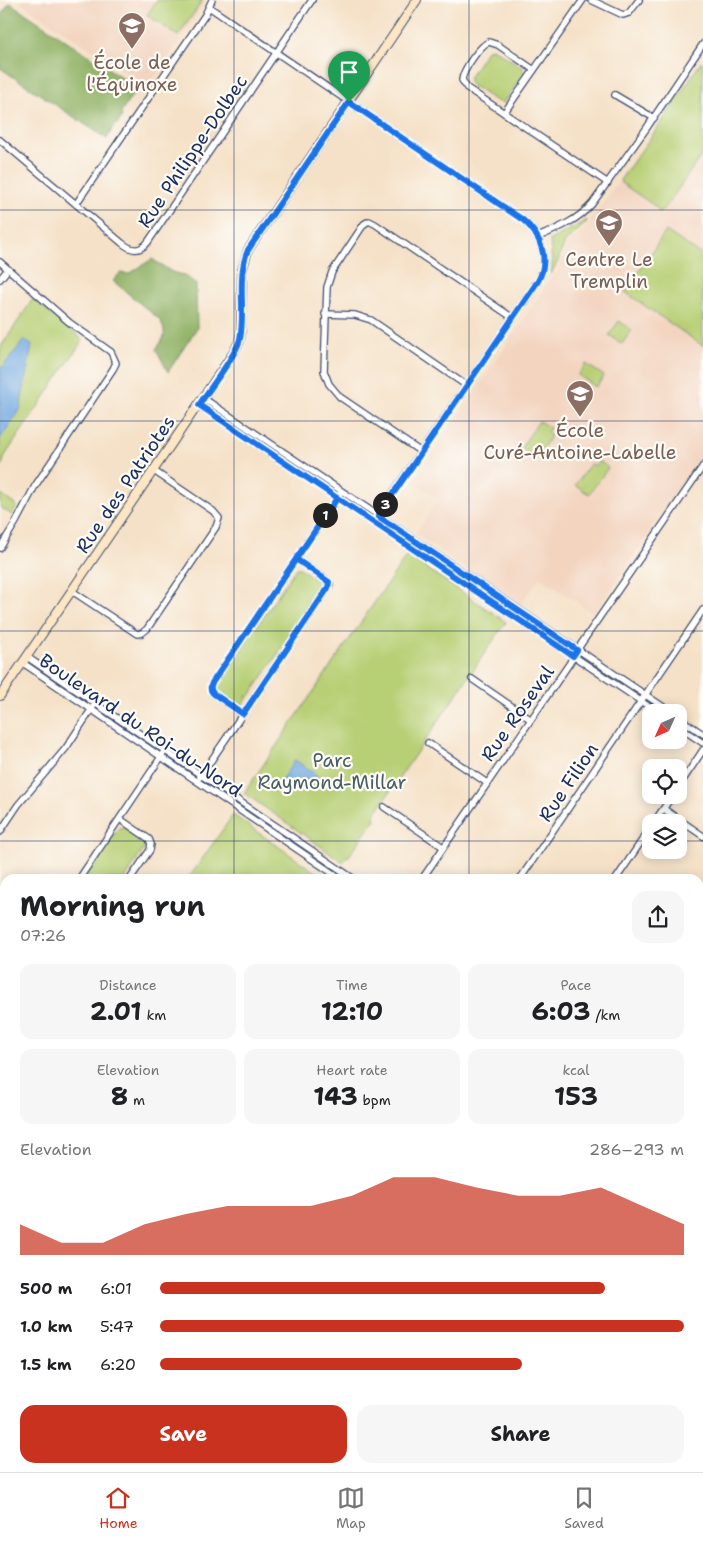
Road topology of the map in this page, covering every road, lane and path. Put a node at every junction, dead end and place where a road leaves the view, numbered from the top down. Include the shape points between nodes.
1 (212, 0) edge
2 (312, 0) edge
3 (417, 0) edge
4 (583, 0) edge
5 (591, 0) edge
6 (639, 0) edge
7 (209, 7) junction
8 (703, 44) edge
9 (276, 52) junction
10 (534, 70) junction
11 (615, 95) dead end
12 (349, 102) junction
13 (504, 113) junction
14 (654, 118) junction
15 (0, 140) edge
16 (608, 183) junction
17 (76, 204) junction
18 (538, 237) junction
19 (0, 262) edge
20 (8, 269) junction
21 (0, 279) edge
22 (325, 314) junction
23 (513, 318) junction
24 (467, 386) junction
25 (201, 402) junction
26 (421, 452) junction
27 (703, 466) edge
28 (154, 471) junction
29 (341, 491) junction
30 (337, 498) junction
31 (378, 516) junction
32 (373, 522) junction
33 (0, 548) edge
34 (296, 559) junction
35 (72, 590) junction
36 (703, 610) edge
37 (577, 650) junction
38 (573, 656) junction
39 (25, 660) junction
40 (472, 679) dead end
41 (645, 695) junction
42 (0, 696) edge
43 (641, 701) junction
44 (96, 703) junction
45 (645, 704) edge
46 (659, 704) edge
47 (92, 710) junction
48 (243, 714) junction
49 (530, 719) junction
50 (688, 724) edge
51 (688, 733) edge
52 (703, 734) edge
53 (428, 743) dead end
54 (703, 743) edge
55 (166, 750) junction
56 (703, 750) edge
57 (162, 757) junction
58 (687, 774) edge
59 (201, 775) junction
60 (197, 781) junction
61 (487, 783) junction
62 (667, 804) edge
63 (384, 807) dead end
64 (664, 809) junction
65 (660, 814) edge
66 (120, 819) junction
67 (0, 832) edge
68 (703, 836) edge
69 (642, 840) edge
70 (443, 847) junction
71 (82, 874) edge
72 (133, 874) edge
73 (334, 874) edge
74 (347, 874) edge
75 (425, 874) edge
76 (523, 874) edge
77 (619, 874) edge

1 - 7 street
2 - 9 street, Rue Philippe-Dolbec
3 - 12 street, Rue des Patriotes
4 - 10 street
5 - 6 street via 623,16
7 - 9 street
7 - 17 street
8 - 14 street
9 - 12 street
9 - 17 street, Rue Philippe-Dolbec via 143,247 128,248
10 - 13 street
10 - 13 street via 494,43 486,42 481,47 464,73 462,82
11 - 14 street
12 - 18 street via 523,220
12 - 25 street, Rue des Patriotes via 248,250 242,271 239,342
13 - 16 street
14 - 16 street
15 - 17 street, Rue Philippe-Dolbec
16 - 18 street via 584,212
18 - 23 street via 543,256 542,272
19 - 20 street
20 - 21 street
20 - 33 street via 70,323 111,352 116,363 37,482
22 - 23 street via 329,278 369,221
22 - 24 street via 358,315 371,320
22 - 26 street via 323,367 331,387 343,399
23 - 24 street
24 - 26 street
25 - 28 street, Rue des Patriotes
25 - 29 street
25 - 30 street
26 - 31 street
27 - 37 street, Rue Roseval
28 - 35 street, Rue des Patriotes
28 - 35 street via 215,512 219,520 162,607 145,631 137,634
29 - 30 street
29 - 31 street
30 - 32 street
30 - 34 street
31 - 32 street
31 - 37 street
32 - 38 street
34 - 48 street via 211,685 214,694
34 - 48 street via 329,582 329,586
35 - 39 street, Rue des Patriotes
36 - 41 street
37 - 38 street, Rue Roseval
37 - 41 street
38 - 43 street
38 - 49 street, Rue Roseval
39 - 42 street, Rue des Patriotes
39 - 44 street, Boulevard du Roi-du-Nord
39 - 47 street, Boulevard du Roi-du-Nord
40 - 49 street
41 - 43 street, Rue Filion
41 - 46 street
43 - 45 street
43 - 76 street, Rue Filion
44 - 47 street
44 - 55 street, Boulevard du Roi-du-Nord
47 - 57 street, Boulevard du Roi-du-Nord
47 - 67 street
48 - 59 street
49 - 61 street, Rue Roseval
50 - 52 street
51 - 54 street
53 - 61 street
55 - 57 street
55 - 59 street, Boulevard du Roi-du-Nord
56 - 58 street
57 - 60 street, Boulevard du Roi-du-Nord
57 - 66 street
59 - 60 street
59 - 74 street, Boulevard du Roi-du-Nord
60 - 73 street, Boulevard du Roi-du-Nord
61 - 70 street, Rue Roseval
62 - 64 street
63 - 70 street
64 - 65 street
64 - 68 street
66 - 71 street
66 - 72 street via 151,844
69 - 77 street
70 - 75 street, Rue Roseval

